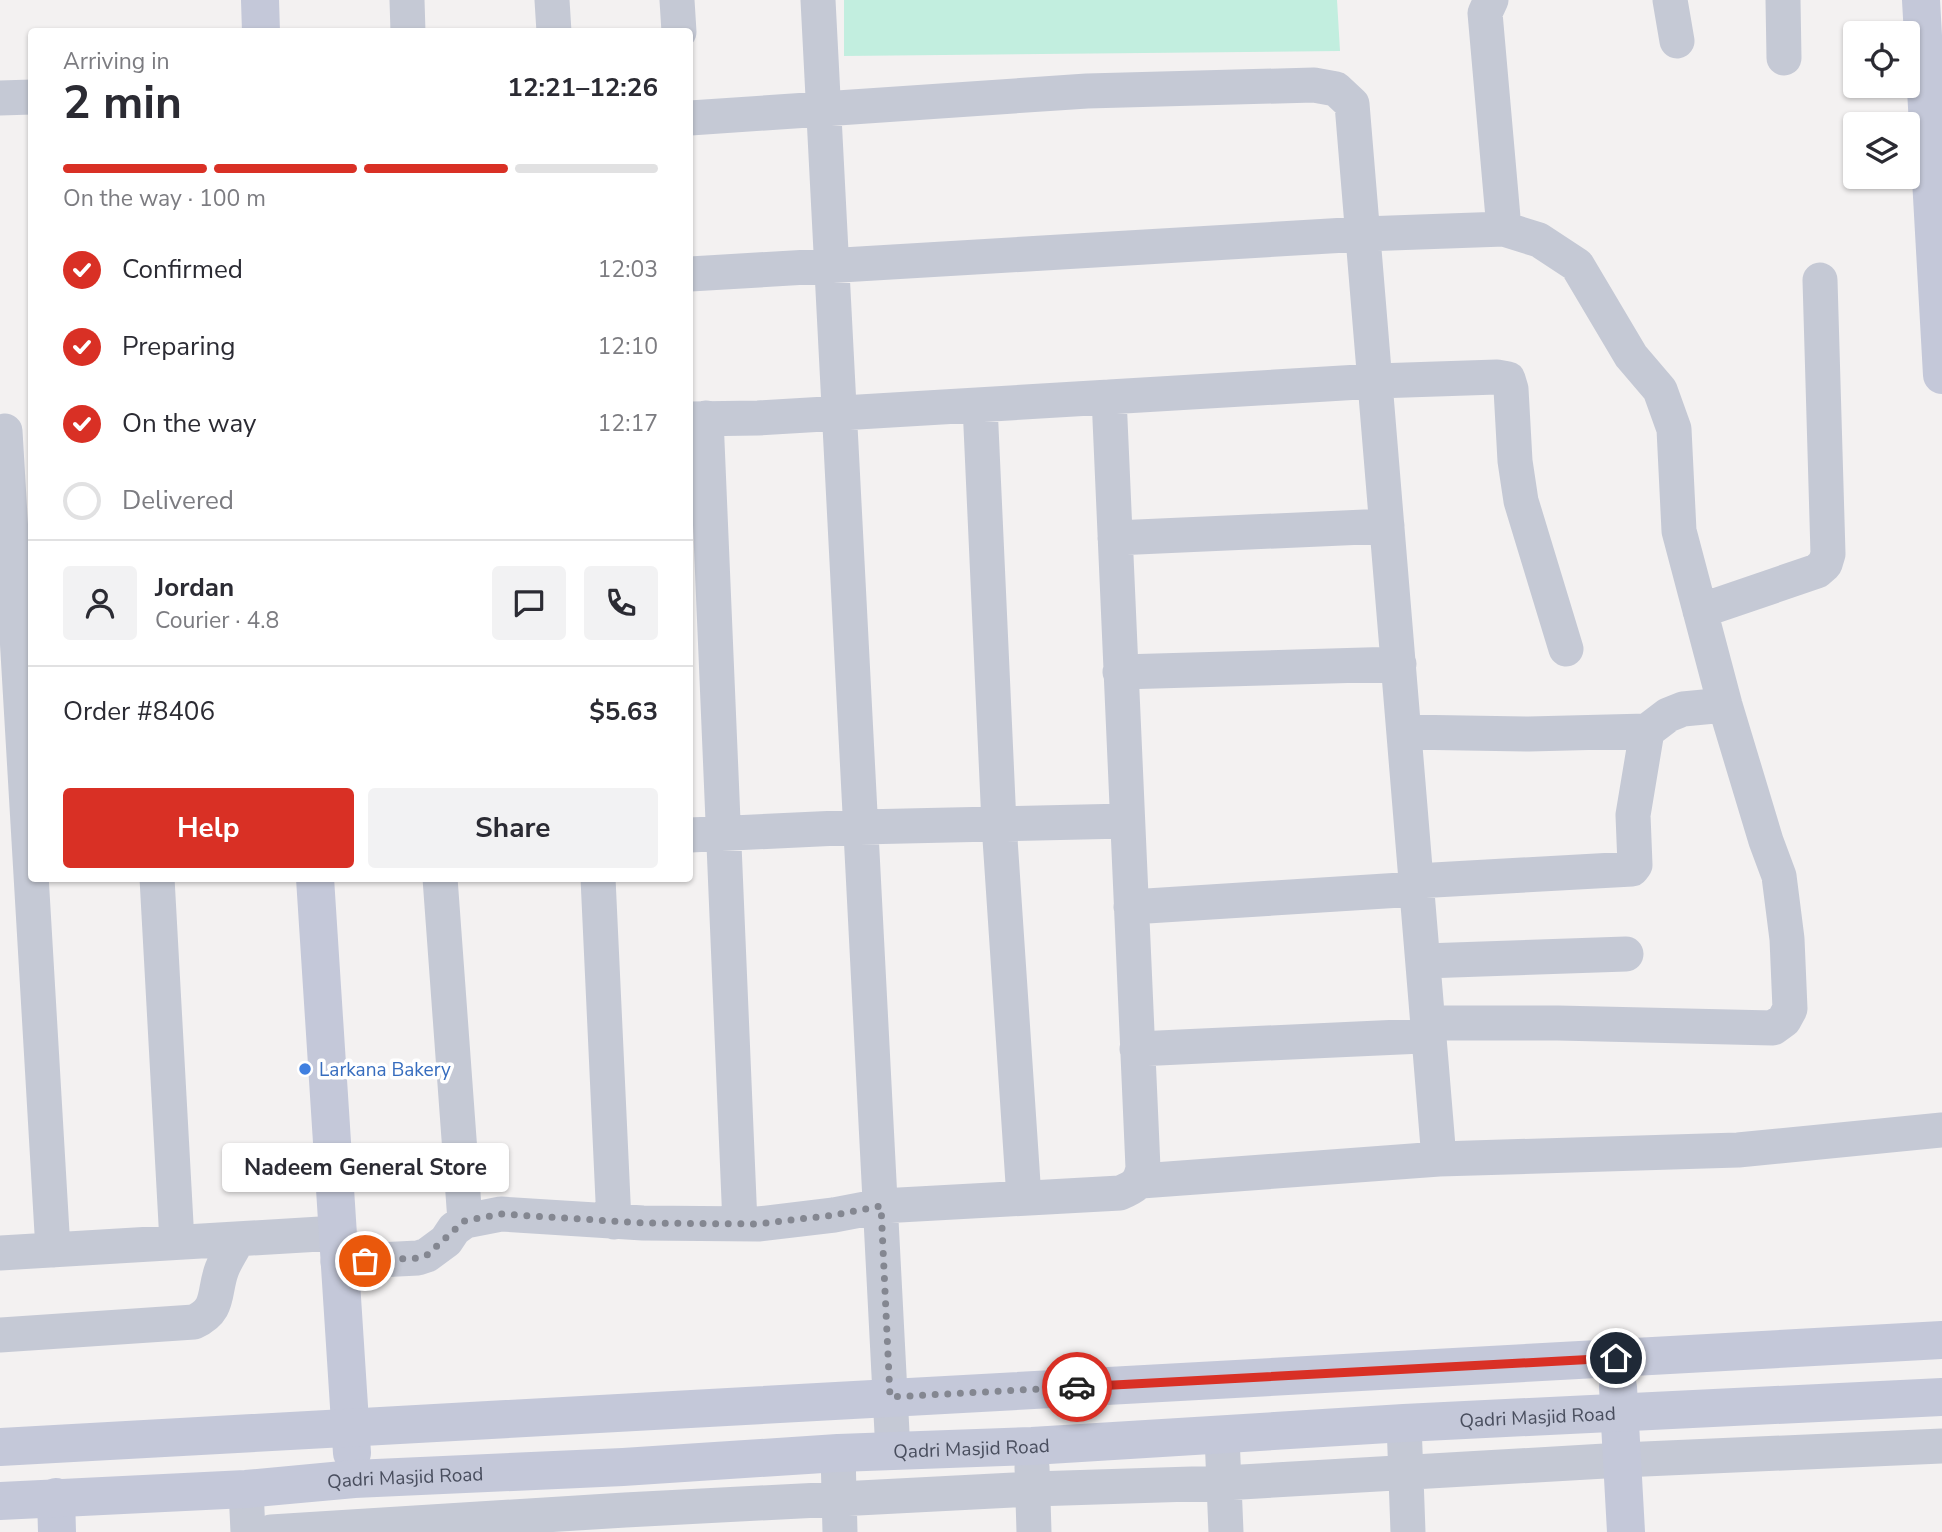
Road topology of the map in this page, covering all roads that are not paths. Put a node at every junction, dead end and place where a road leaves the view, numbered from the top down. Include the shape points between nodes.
1 (260, 0) edge
2 (407, 0) edge
3 (552, 0) edge
4 (677, 0) edge
5 (818, 0) edge
6 (1491, 0) edge
7 (1670, 0) edge
8 (1783, 0) edge
9 (1921, 0) edge
10 (261, 28) edge
11 (408, 28) edge
12 (554, 28) edge
13 (679, 28) edge
14 (1677, 41) dead end
15 (1784, 58) dead end
16 (28, 97) edge
17 (0, 98) edge
18 (824, 108) junction
19 (693, 118) edge
20 (1504, 229) junction
21 (1363, 234) junction
22 (831, 265) junction
23 (693, 274) edge
24 (1820, 280) dead end
25 (1942, 375) edge
26 (1376, 381) junction
27 (1109, 397) junction
28 (980, 405) junction
29 (838, 413) junction
30 (698, 419) edge
31 (12, 431) edge
32 (1387, 526) junction
33 (1115, 538) junction
34 (1700, 611) junction
35 (1566, 649) dead end
36 (1399, 664) junction
37 (1120, 671) junction
38 (1725, 705) junction
39 (1647, 731) junction
40 (1404, 732) junction
41 (1126, 821) junction
42 (999, 824) junction
43 (860, 827) junction
44 (706, 834) edge
45 (21, 873) edge
46 (157, 882) edge
47 (315, 882) edge
48 (440, 882) edge
49 (598, 882) edge
50 (1416, 885) junction
51 (1131, 907) junction
52 (1626, 954) dead end
53 (1424, 961) junction
54 (1429, 1028) junction
55 (1138, 1049) junction
56 (1942, 1130) edge
57 (1439, 1159) junction
58 (1141, 1181) junction
59 (1024, 1198) junction
60 (881, 1206) junction
61 (464, 1221) junction
62 (614, 1222) junction
63 (740, 1224) junction
64 (239, 1239) junction
65 (177, 1242) junction
66 (337, 1247) junction
67 (54, 1250) junction
68 (0, 1253) edge
69 (0, 1335) edge
70 (1942, 1340) edge
71 (1616, 1358) junction
72 (890, 1397) junction
73 (1942, 1397) edge
74 (1619, 1412) junction
75 (1404, 1423) junction
76 (350, 1427) junction
77 (1222, 1436) junction
78 (1032, 1446) junction
79 (1942, 1446) edge
80 (0, 1447) edge
81 (893, 1452) junction
82 (838, 1453) junction
83 (1622, 1460) junction
84 (623, 1467) junction
85 (1406, 1473) junction
86 (436, 1475) junction
87 (354, 1479) junction
88 (1224, 1483) junction
89 (246, 1489) junction
90 (1033, 1489) junction
91 (0, 1501) edge
92 (56, 1515) edge
93 (840, 1515) edge
94 (625, 1521) edge
95 (439, 1526) edge
96 (248, 1532) edge
97 (271, 1532) edge
98 (1034, 1532) edge
99 (1226, 1532) edge
100 (1408, 1532) edge
101 (1626, 1532) edge

1 - 10 street
2 - 11 street
3 - 12 street
4 - 13 street
5 - 18 street
6 - 20 street via 1485,13
7 - 14 street
8 - 15 street
9 - 25 street
16 - 17 street
18 - 19 street
18 - 21 street via 1087,90 1314,85 1336,89 1352,104
18 - 22 street
20 - 21 street
20 - 34 street via 1539,240 1577,265 1631,356 1660,390 1674,429 1679,531
21 - 22 street
21 - 26 street
22 - 23 street
22 - 29 street
24 - 34 street via 1825,564 1817,571
26 - 27 street
26 - 32 street
26 - 35 street via 1508,379 1521,501
27 - 28 street
27 - 33 street
28 - 29 street
28 - 42 street
29 - 30 street
29 - 43 street
30 - 44 street
31 - 45 street
32 - 33 street
32 - 36 street
33 - 37 street
34 - 38 street
36 - 37 street
36 - 40 street
37 - 41 street
38 - 39 street via 1683,709
38 - 54 street via 1779,876 1790,1009 1784,1020 1773,1028 1558,1023
39 - 40 street
39 - 50 street via 1633,815 1632,869
40 - 50 street
41 - 42 street
41 - 51 street
42 - 43 street
42 - 59 street
43 - 44 street
43 - 60 street
44 - 63 street
45 - 67 street
46 - 65 street
47 - 66 street
48 - 61 street
49 - 62 street
50 - 51 street
50 - 53 street
51 - 55 street
52 - 53 street
53 - 54 street
54 - 55 street via 1422,1037
54 - 57 street
55 - 58 street
56 - 57 street via 1738,1150
57 - 58 street
58 - 59 street via 1120,1193
59 - 60 street
60 - 63 street
60 - 72 street
61 - 62 street via 501,1214
61 - 66 street via 418,1258
62 - 63 street
64 - 65 street
64 - 66 street
64 - 69 street via 221,1272 215,1302 207,1316 194,1322
65 - 67 street
66 - 76 street
67 - 68 street
70 - 71 street
71 - 72 street
71 - 74 street
72 - 76 street
72 - 81 street
73 - 74 street, Qadri Masjid Road
74 - 75 street, Qadri Masjid Road
74 - 83 street
75 - 77 street, Qadri Masjid Road
75 - 85 street
76 - 80 street
76 - 87 street
77 - 78 street, Qadri Masjid Road
77 - 88 street
78 - 81 street, Qadri Masjid Road
78 - 90 street
79 - 83 street
81 - 82 street, Qadri Masjid Road
82 - 84 street, Qadri Masjid Road
82 - 93 street
83 - 85 street
83 - 101 street
84 - 86 street, Qadri Masjid Road
84 - 94 street
85 - 88 street
85 - 100 street
86 - 87 street, Qadri Masjid Road
86 - 95 street
87 - 89 street, Qadri Masjid Road
88 - 90 street
88 - 99 street
89 - 92 street, Qadri Masjid Road
89 - 96 street
90 - 93 street
90 - 98 street
91 - 92 street, Qadri Masjid Road
93 - 94 street
94 - 95 street
95 - 97 street

